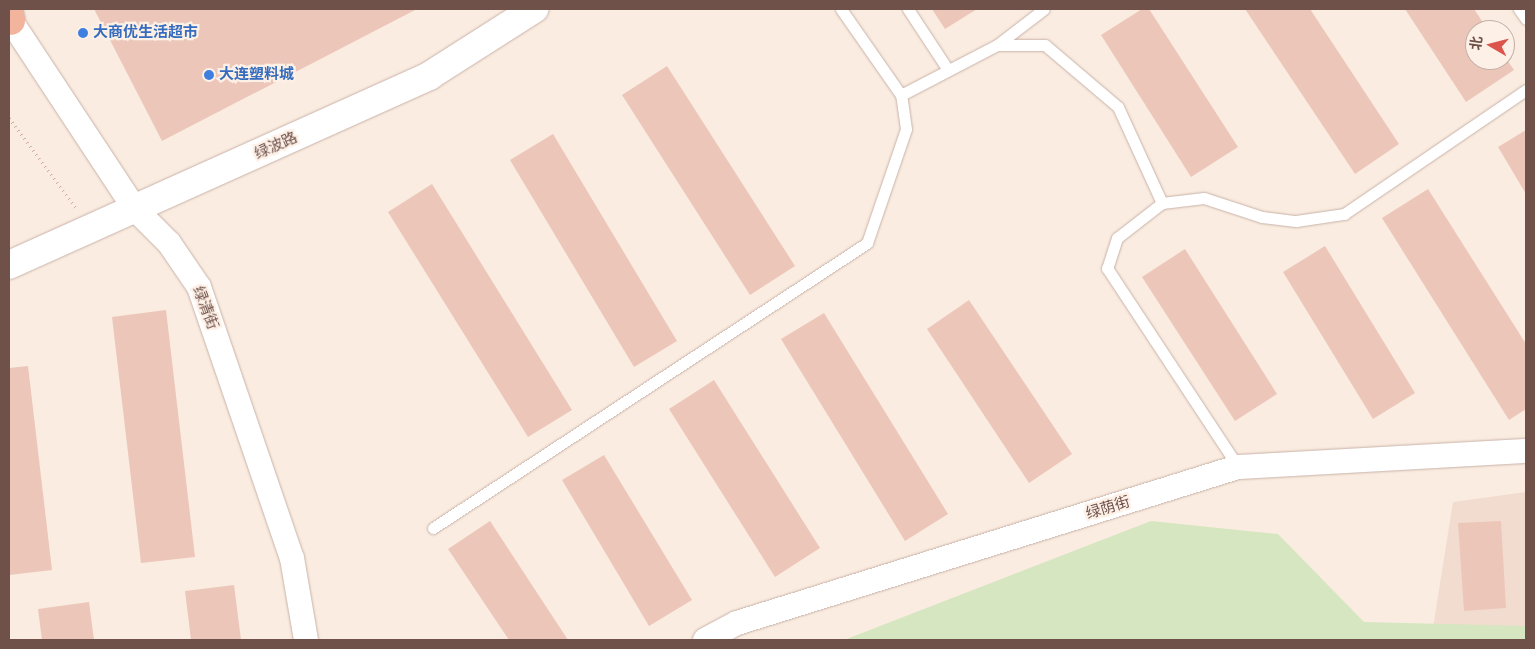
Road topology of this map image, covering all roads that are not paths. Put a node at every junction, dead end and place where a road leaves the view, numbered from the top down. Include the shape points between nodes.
1 (534, 9) edge
2 (841, 9) edge
3 (908, 9) edge
4 (1044, 9) edge
5 (1519, 9) edge
6 (10, 17) edge
7 (1526, 19) edge
8 (997, 45) junction
9 (948, 70) junction
10 (1526, 90) edge
11 (901, 95) junction
12 (1162, 203) junction
13 (135, 210) junction
14 (9, 265) edge
15 (1526, 451) edge
16 (1238, 467) junction
17 (433, 528) dead end
18 (306, 640) edge
19 (705, 640) edge

1 - 13 street, 绿波路 via 429,76
2 - 11 lane
3 - 9 lane
4 - 8 lane
5 - 7 lane
6 - 13 street, 绿清街
8 - 9 lane
8 - 12 lane via 1045,45 1118,107
9 - 11 lane
10 - 12 lane via 1344,214 1296,222 1262,217 1204,198
11 - 17 lane via 906,129 867,243
12 - 16 lane via 1117,238 1107,268
13 - 14 street, 绿波路
13 - 18 street, 绿清街 via 169,243 199,287 292,558
15 - 16 street, 绿荫街
16 - 19 street, 绿荫街 via 737,623

